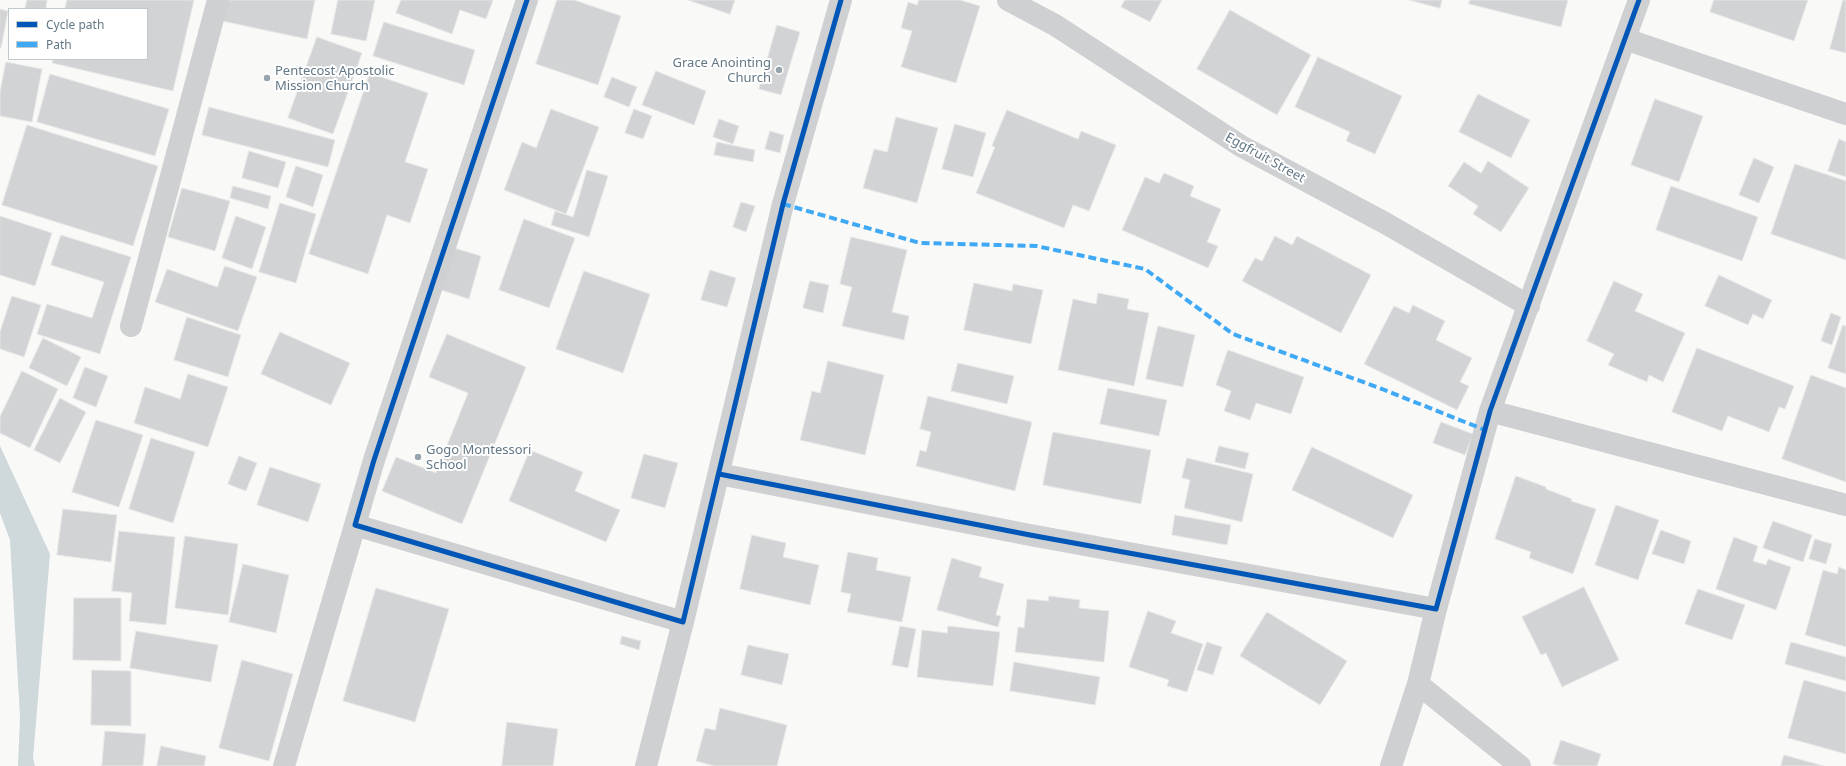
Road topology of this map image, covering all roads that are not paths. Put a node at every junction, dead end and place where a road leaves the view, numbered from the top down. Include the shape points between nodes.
1 (218, 0) edge
2 (527, 0) edge
3 (841, 0) edge
4 (1008, 0) edge
5 (1639, 0) edge
6 (1625, 39) junction
7 (1846, 114) edge
8 (1529, 306) junction
9 (131, 326) dead end
10 (1490, 411) junction
11 (719, 474) junction
12 (1846, 505) edge
13 (355, 524) junction
14 (1436, 609) junction
15 (683, 622) junction
16 (1418, 684) junction
17 (284, 766) edge
18 (646, 766) edge
19 (1391, 766) edge
20 (1520, 766) edge

1 - 9 street
2 - 13 street
3 - 11 street via 784,204
4 - 8 street, Eggfruit Street via 1055,25 1241,146 1385,223
5 - 6 street
6 - 7 street
6 - 8 street
8 - 10 street
10 - 12 street
10 - 14 street
11 - 14 street via 1000,529
11 - 15 street
13 - 15 street
13 - 17 street
14 - 16 street
15 - 18 street
16 - 19 street
16 - 20 street

